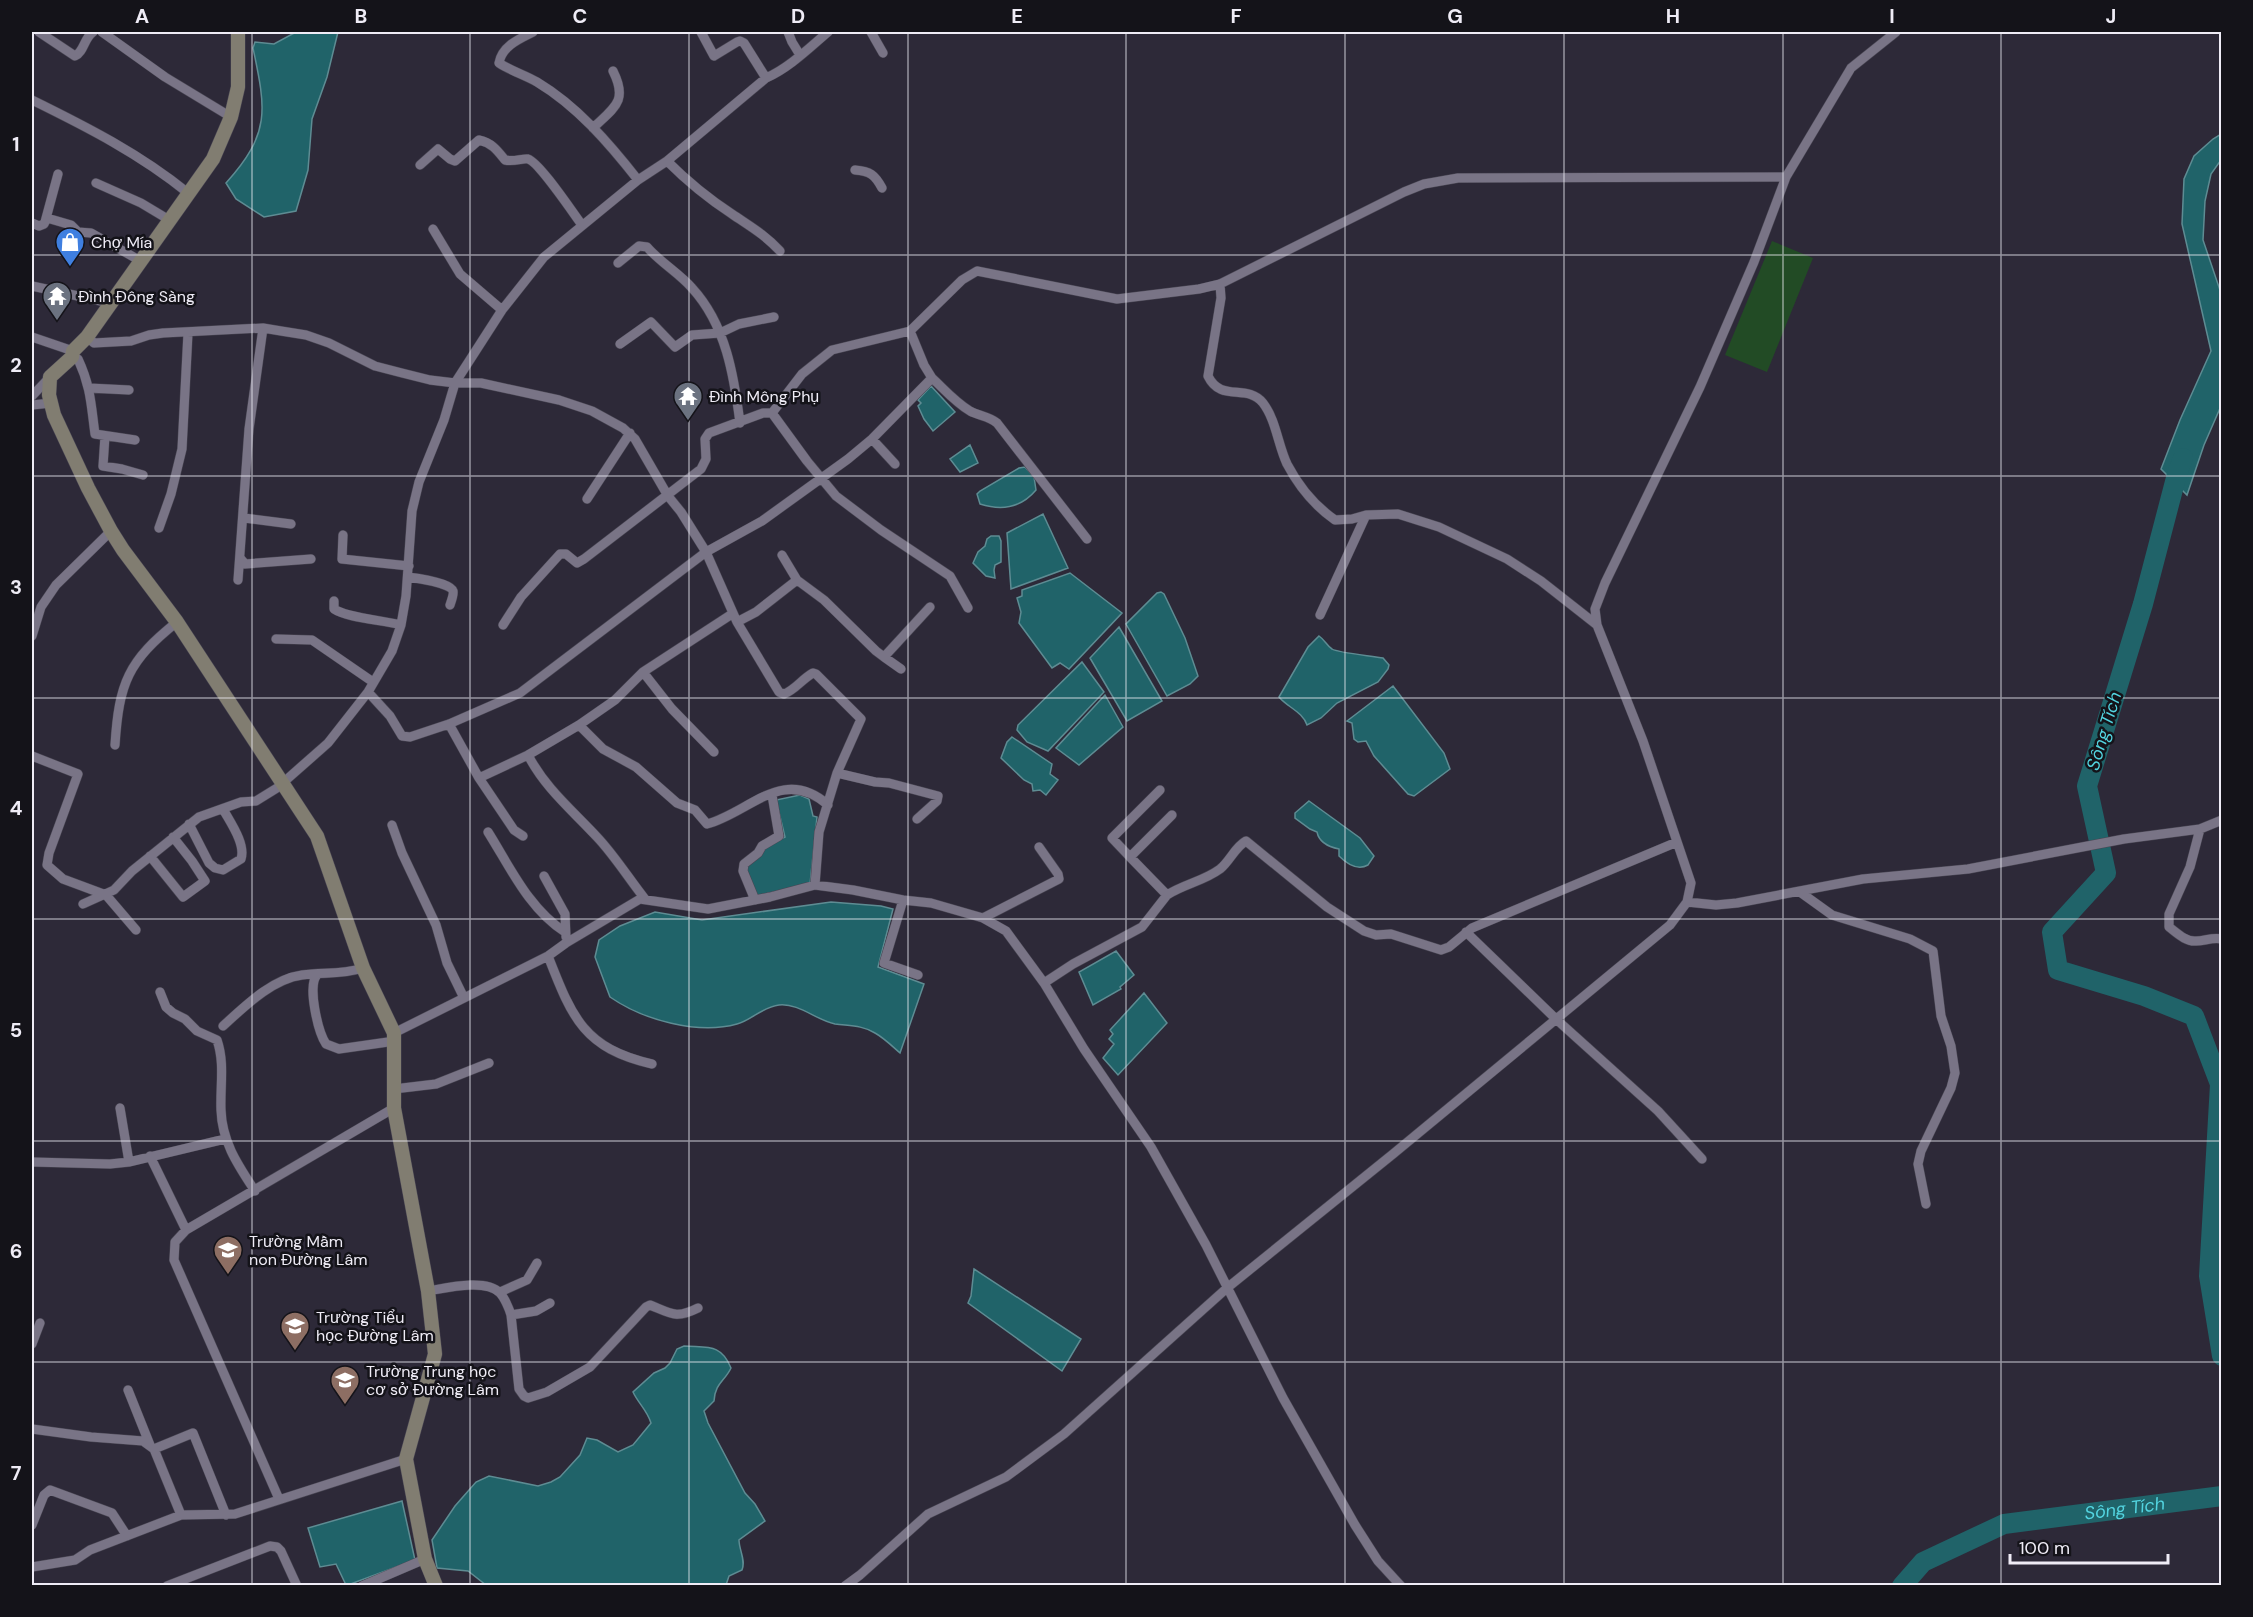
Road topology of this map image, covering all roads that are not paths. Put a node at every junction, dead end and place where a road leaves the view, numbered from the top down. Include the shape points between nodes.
1 (39, 32) edge
2 (93, 32) edge
3 (102, 32) edge
4 (238, 32) edge
5 (533, 32) edge
6 (701, 32) edge
7 (788, 32) edge
8 (828, 32) edge
9 (871, 32) edge
10 (1896, 32) edge
11 (883, 53) dead end
12 (800, 56) junction
13 (613, 71) dead end
14 (766, 78) junction
15 (32, 100) edge
16 (231, 117) junction
17 (592, 128) junction
18 (667, 161) junction
19 (420, 165) dead end
20 (855, 170) dead end
21 (58, 174) dead end
22 (1786, 177) junction
23 (638, 180) junction
24 (96, 183) dead end
25 (882, 188) dead end
26 (189, 193) junction
27 (171, 220) junction
28 (45, 222) junction
29 (32, 223) edge
30 (582, 225) junction
31 (433, 229) dead end
32 (780, 251) dead end
33 (139, 260) junction
34 (618, 263) dead end
35 (1220, 284) junction
36 (32, 286) edge
37 (110, 303) junction
38 (502, 310) junction
39 (774, 316) dead end
40 (263, 328) junction
41 (910, 331) junction
42 (188, 333) junction
43 (720, 333) junction
44 (87, 337) junction
45 (32, 338) edge
46 (620, 344) dead end
47 (73, 354) junction
48 (50, 377) junction
49 (932, 378) junction
50 (455, 383) junction
51 (89, 388) junction
52 (129, 390) dead end
53 (32, 396) edge
54 (51, 403) junction
55 (32, 405) edge
56 (772, 413) junction
57 (740, 423) junction
58 (630, 433) junction
59 (105, 436) junction
60 (135, 440) dead end
61 (872, 440) junction
62 (895, 464) dead end
63 (143, 475) dead end
64 (821, 478) junction
65 (668, 496) junction
66 (586, 499) dead end
67 (1366, 515) junction
68 (244, 518) junction
69 (291, 524) dead end
70 (159, 528) dead end
71 (111, 531) junction
72 (343, 535) dead end
73 (1087, 539) dead end
74 (706, 552) junction
75 (782, 555) dead end
76 (240, 558) junction
77 (311, 559) dead end
78 (409, 566) junction
79 (408, 577) junction
80 (238, 580) dead end
81 (797, 580) junction
82 (334, 602) dead end
83 (450, 605) dead end
84 (930, 607) dead end
85 (968, 608) dead end
86 (1320, 615) dead end
87 (734, 618) junction
88 (177, 622) junction
89 (401, 625) junction
90 (503, 625) dead end
91 (1597, 625) junction
92 (32, 636) edge
93 (276, 639) dead end
94 (884, 657) junction
95 (901, 669) dead end
96 (643, 672) junction
97 (373, 682) junction
98 (368, 692) junction
99 (449, 724) junction
100 (579, 725) junction
101 (115, 745) dead end
102 (714, 752) dead end
103 (528, 755) junction
104 (32, 756) edge
105 (837, 773) junction
106 (479, 778) junction
107 (282, 782) junction
108 (1160, 790) dead end
109 (772, 795) junction
110 (828, 805) junction
111 (223, 808) junction
112 (1172, 815) dead end
113 (917, 819) dead end
114 (2222, 820) edge
115 (189, 824) junction
116 (392, 825) dead end
117 (2200, 829) junction
118 (488, 832) dead end
119 (173, 837) junction
120 (523, 837) dead end
121 (1677, 842) junction
122 (1039, 847) dead end
123 (150, 856) junction
124 (1130, 857) junction
125 (544, 876) dead end
126 (815, 885) junction
127 (1800, 892) junction
128 (106, 895) junction
129 (1167, 895) junction
130 (645, 899) junction
131 (755, 900) junction
132 (903, 900) junction
133 (1687, 902) junction
134 (83, 904) dead end
135 (983, 918) junction
136 (136, 930) dead end
137 (565, 932) junction
138 (1466, 932) junction
139 (2222, 939) edge
140 (566, 943) junction
141 (548, 956) junction
142 (363, 968) junction
143 (317, 975) junction
144 (918, 975) dead end
145 (1044, 983) junction
146 (160, 992) dead end
147 (464, 998) junction
148 (1557, 1020) junction
149 (224, 1026) dead end
150 (394, 1037) junction
151 (489, 1063) dead end
152 (652, 1064) dead end
153 (394, 1089) junction
154 (120, 1108) dead end
155 (394, 1108) junction
156 (225, 1138) junction
157 (150, 1156) junction
158 (1702, 1159) dead end
159 (32, 1162) edge
160 (129, 1162) junction
161 (255, 1191) junction
162 (1926, 1204) dead end
163 (186, 1230) junction
164 (537, 1263) dead end
165 (1227, 1288) junction
166 (428, 1291) junction
167 (500, 1292) junction
168 (550, 1303) dead end
169 (698, 1308) dead end
170 (511, 1315) junction
171 (40, 1323) dead end
172 (32, 1344) edge
173 (128, 1390) dead end
174 (32, 1429) edge
175 (152, 1447) junction
176 (406, 1459) junction
177 (279, 1499) junction
178 (181, 1515) junction
179 (226, 1515) junction
180 (32, 1525) edge
181 (127, 1536) junction
182 (425, 1559) junction
183 (32, 1568) edge
184 (167, 1586) edge
185 (297, 1586) edge
186 (363, 1586) edge
187 (436, 1586) edge
188 (845, 1586) edge
189 (1401, 1586) edge

1 - 2 street via 75,56
3 - 16 street
4 - 16 street via 238,87
5 - 17 street via 506,49 499,63 548,90
6 - 14 street via 716,59 742,41
7 - 12 street
8 - 12 street
9 - 11 street
10 - 22 street via 1851,68
12 - 14 street
13 - 17 street via 621,86 620,94 612,110
14 - 18 street
15 - 26 street via 134,153
16 - 26 street via 213,159
17 - 23 street
18 - 23 street
18 - 32 street via 732,214 764,234
19 - 30 street via 438,149 455,161 479,140 486,142 494,145 505,160 531,160
20 - 25 street via 868,171
21 - 28 street
22 - 35 street via 1458,178 1404,192
22 - 91 street via 1701,387 1599,597 1595,609
23 - 30 street
24 - 27 street
26 - 27 street
27 - 33 street
28 - 29 street via 39,226
28 - 33 street via 56,220 78,232 91,233
30 - 38 street via 544,257
31 - 38 street via 460,274
33 - 37 street
34 - 43 street via 639,246 647,248 693,288
35 - 41 street via 1117,299 977,271 962,280
35 - 67 street via 1208,369 1211,381 1221,390 1245,393 1262,401 1287,464 1328,515 1341,520
36 - 37 street
37 - 44 street
38 - 50 street
39 - 43 street
40 - 42 street
40 - 50 street via 314,338 375,366
40 - 68 street via 249,429
41 - 49 street
41 - 56 street via 832,350 802,374
42 - 44 street via 149,335 115,343 94,343
42 - 70 street via 182,449
43 - 46 street via 692,335 675,347 651,322
43 - 57 street via 735,379
44 - 47 street
45 - 47 street
47 - 48 street
47 - 51 street
48 - 53 street
48 - 54 street
49 - 61 street
49 - 73 street via 957,403 997,423
50 - 58 street via 481,383 559,400 592,411
50 - 78 street via 414,502
51 - 52 street
51 - 59 street via 94,433
54 - 55 street
54 - 71 street via 65,441
56 - 57 street
56 - 64 street
57 - 65 street via 706,436 704,465
58 - 65 street
58 - 66 street
59 - 60 street
59 - 63 street via 103,466
61 - 62 street
61 - 64 street
64 - 74 street via 762,521
64 - 85 street via 849,507 950,576
65 - 74 street
65 - 90 street via 579,562 560,554 521,597
67 - 86 street
67 - 91 street via 1414,518 1481,546 1541,581
68 - 69 street
68 - 76 street
71 - 88 street
71 - 92 street via 56,585 41,607
72 - 78 street via 345,561
74 - 87 street
74 - 99 street via 520,693
75 - 81 street
76 - 77 street via 245,564
76 - 80 street
78 - 79 street
79 - 83 street via 452,588
79 - 89 street
81 - 87 street via 756,612
81 - 94 street
82 - 89 street via 334,609 341,614
84 - 94 street
87 - 96 street
87 - 105 street via 779,692 789,692 813,673 861,719
88 - 101 street via 152,642 127,675 117,714
88 - 107 street
89 - 97 street via 392,651
91 - 121 street
93 - 97 street via 312,640
94 - 95 street
96 - 100 street via 615,700
96 - 102 street
97 - 98 street
98 - 99 street via 402,736
98 - 107 street via 320,753
99 - 106 street
100 - 103 street
100 - 109 street via 603,749 636,767 677,803 694,810 706,824
103 - 106 street
103 - 130 street via 537,773 597,837
104 - 128 street via 78,774 47,865 63,879
105 - 110 street
105 - 113 street via 938,796
106 - 120 street via 514,830
107 - 111 street via 256,801
107 - 142 street via 317,836
108 - 124 street via 1112,838
109 - 110 street via 790,789 805,790
109 - 131 street via 779,836 744,864 743,871
110 - 126 street via 819,832
111 - 115 street
111 - 115 street via 243,854 223,870 209,863
112 - 124 street
114 - 117 street
115 - 119 street
116 - 147 street
117 - 127 street via 1968,869 1863,879
117 - 139 street via 2190,867 2169,914 2169,927 2187,940
118 - 137 street via 537,908
119 - 123 street
119 - 123 street via 205,881 183,897
121 - 133 street via 1691,883
121 - 138 street
122 - 135 street via 1059,879
123 - 128 street
124 - 129 street
125 - 137 street via 565,914
126 - 131 street
126 - 132 street
127 - 133 street via 1737,903
127 - 162 street via 1832,915 1910,939 1933,951 1941,1016 1951,1046 1954,1073 1918,1164
128 - 134 street
128 - 136 street
129 - 138 street via 1221,868 1246,841 1327,907 1365,931 1391,934 1441,950
129 - 145 street via 1142,927
130 - 131 street via 708,909
130 - 140 street via 633,902
132 - 135 street via 931,903
132 - 144 street via 884,963
133 - 148 street via 1670,925
135 - 145 street via 1006,931
137 - 140 street
138 - 148 street
140 - 141 street
141 - 147 street
141 - 152 street via 568,1006 584,1029 613,1050
142 - 143 street
142 - 150 street
143 - 149 street via 278,983
143 - 150 street via 312,986 315,1012 326,1044 339,1048
145 - 165 street via 1151,1147
146 - 156 street via 173,1013 217,1040 222,1054 221,1112
147 - 150 street
148 - 158 street via 1658,1111
148 - 165 street
150 - 153 street
151 - 153 street via 436,1084
153 - 155 street
154 - 160 street
155 - 161 street
155 - 166 street
156 - 157 street
156 - 161 street
157 - 160 street
157 - 163 street
159 - 160 street
161 - 163 street
163 - 177 street via 175,1242 174,1260
164 - 167 street via 526,1280
165 - 188 street via 1064,1434 1006,1478 928,1514
165 - 189 street via 1355,1525 1378,1562
166 - 167 street via 470,1285
166 - 176 street via 435,1354
167 - 170 street
168 - 170 street via 536,1311
169 - 170 street via 672,1316 650,1305 645,1307 591,1367 547,1392 528,1398 519,1389
171 - 172 street
173 - 175 street
174 - 175 street via 143,1441
175 - 178 street
175 - 179 street via 193,1433
176 - 177 street
176 - 182 street
177 - 179 street
178 - 179 street
178 - 181 street
180 - 181 street via 44,1495 50,1490 112,1513
181 - 183 street via 75,1560
182 - 186 street
182 - 187 street
184 - 185 street via 270,1546 281,1551

